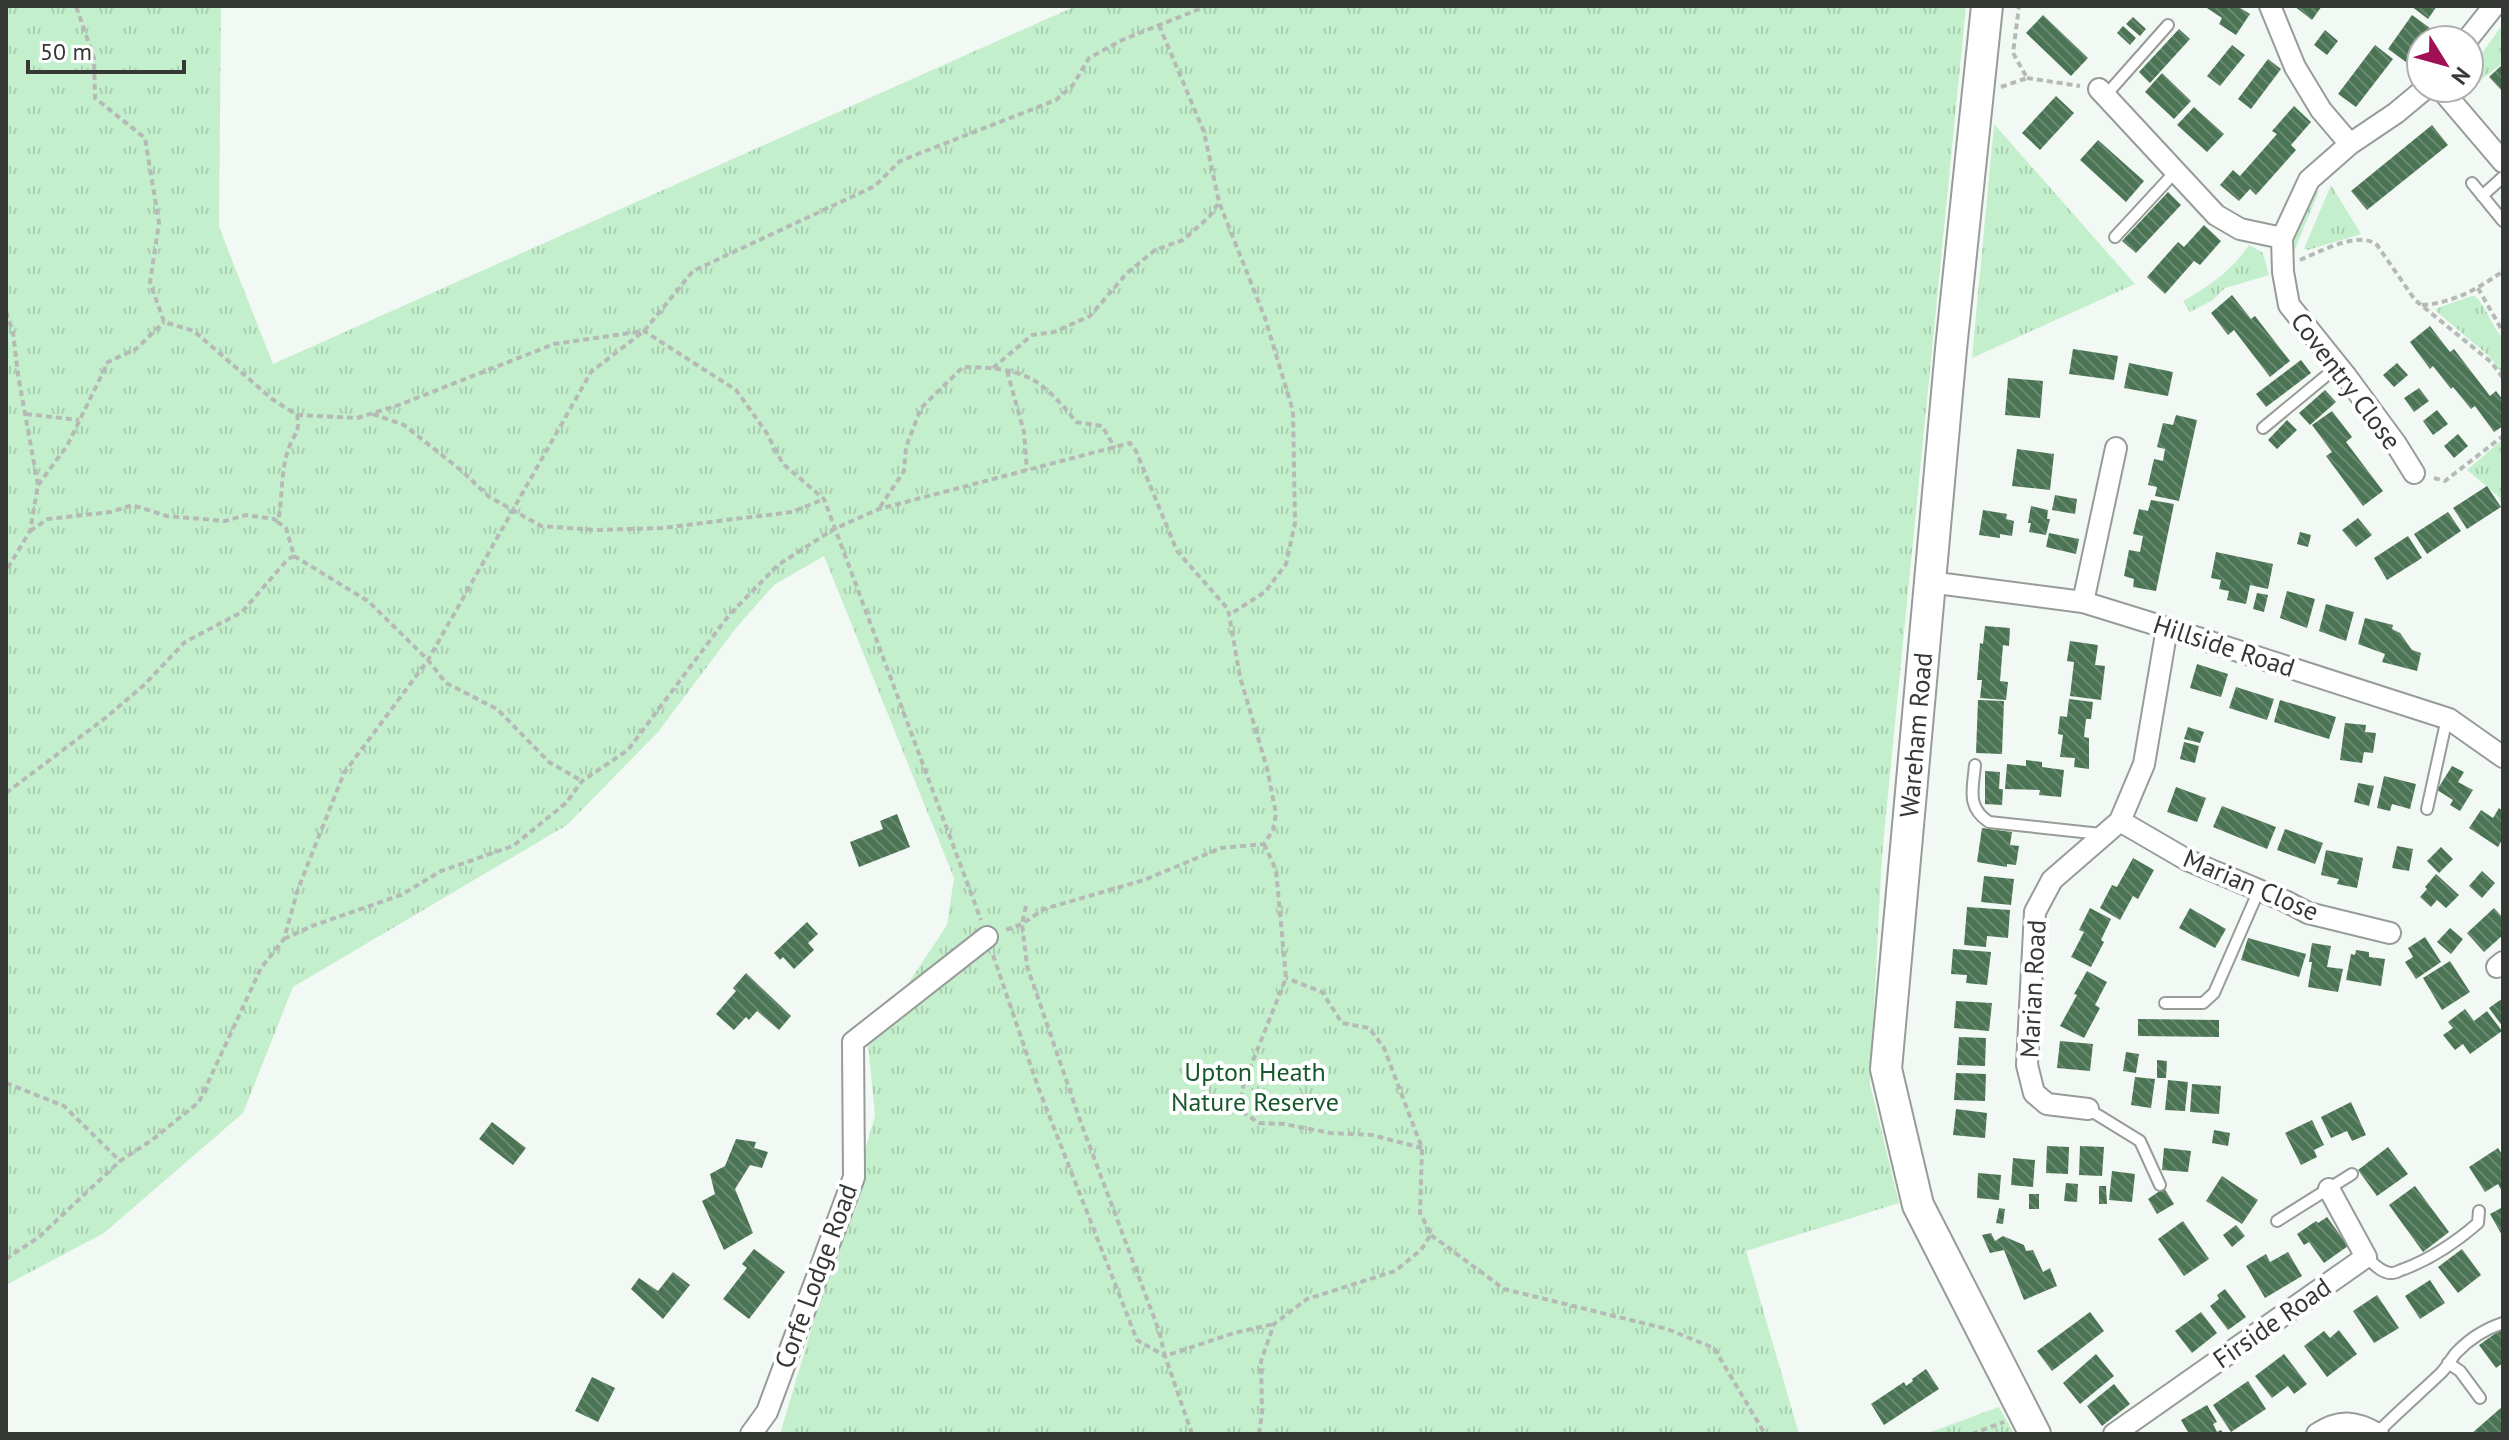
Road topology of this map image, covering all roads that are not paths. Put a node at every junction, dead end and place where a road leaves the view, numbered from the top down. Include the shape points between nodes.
1 (1987, 6) edge
2 (2270, 6) edge
3 (2494, 6) edge
4 (2480, 24) edge
5 (2168, 25) dead end
6 (2102, 93) joint
7 (2407, 104) edge
8 (2454, 104) edge
9 (2350, 144) junction
10 (2503, 162) edge
11 (2175, 172) junction
12 (2503, 177) edge
13 (2472, 183) dead end
14 (2482, 196) junction
15 (2503, 221) edge
16 (2115, 237) dead end
17 (2282, 238) junction
18 (2338, 366) junction
19 (2263, 428) dead end
20 (2116, 448) dead end
21 (2414, 473) road end
22 (1929, 582) junction
23 (2083, 602) junction
24 (2167, 628) junction
25 (2447, 718) junction
26 (2501, 751) edge
27 (1975, 765) dead end
28 (2427, 809) dead end
29 (2112, 827) junction
30 (2259, 890) junction
31 (2390, 933) dead end
32 (987, 937) road end
33 (2165, 1003) dead end
34 (2088, 1109) joint
35 (2352, 1174) dead end
36 (2160, 1185) dead end
37 (2329, 1189) junction
38 (2479, 1211) dead end
39 (2277, 1221) dead end
40 (2366, 1257) junction
41 (2503, 1323) edge
42 (2448, 1363) junction
43 (2480, 1398) dead end
44 (2030, 1424) edge
45 (751, 1434) edge
46 (2114, 1434) edge
47 (2317, 1434) edge
48 (2378, 1434) edge

1 - 22 street, Wareham Road
2 - 9 street via 2295,67
3 - 4 street
5 - 6 lane
6 - 11 street
7 - 9 street, Coventry Close
8 - 10 street
9 - 17 street, Coventry Close via 2309,180
11 - 16 lane
11 - 17 street via 2216,215 2240,229
12 - 14 lane
13 - 14 lane
14 - 15 lane
17 - 18 street, Coventry Close via 2294,259 2289,305
18 - 19 lane
18 - 21 street, Coventry Close
20 - 23 street
22 - 23 street, Hillside Road
22 - 44 street, Wareham Road via 1886,1069 1918,1205
23 - 24 street, Hillside Road
24 - 25 street, Hillside Road
24 - 29 street, Marian Road via 2144,764
25 - 26 street, Hillside Road
25 - 28 lane
27 - 29 lane via 1972,804 1989,822
29 - 30 street, Marian Close
29 - 34 street, Marian Road via 2052,880 2035,912 2027,1065 2034,1093 2047,1104
30 - 31 street, Marian Close via 2308,913
30 - 33 lane via 2214,993 2203,1003
32 - 45 street, Corfe Lodge Road via 853,1042 854,1177 767,1412
34 - 36 lane via 2140,1141
35 - 37 lane
37 - 39 lane
37 - 40 street
38 - 40 lane via 2478,1223 2462,1237 2414,1265 2391,1273
40 - 46 street, Firside Road
41 - 42 lane via 2468,1342
42 - 43 lane
42 - 48 lane
47 - 48 street via 2352,1422

